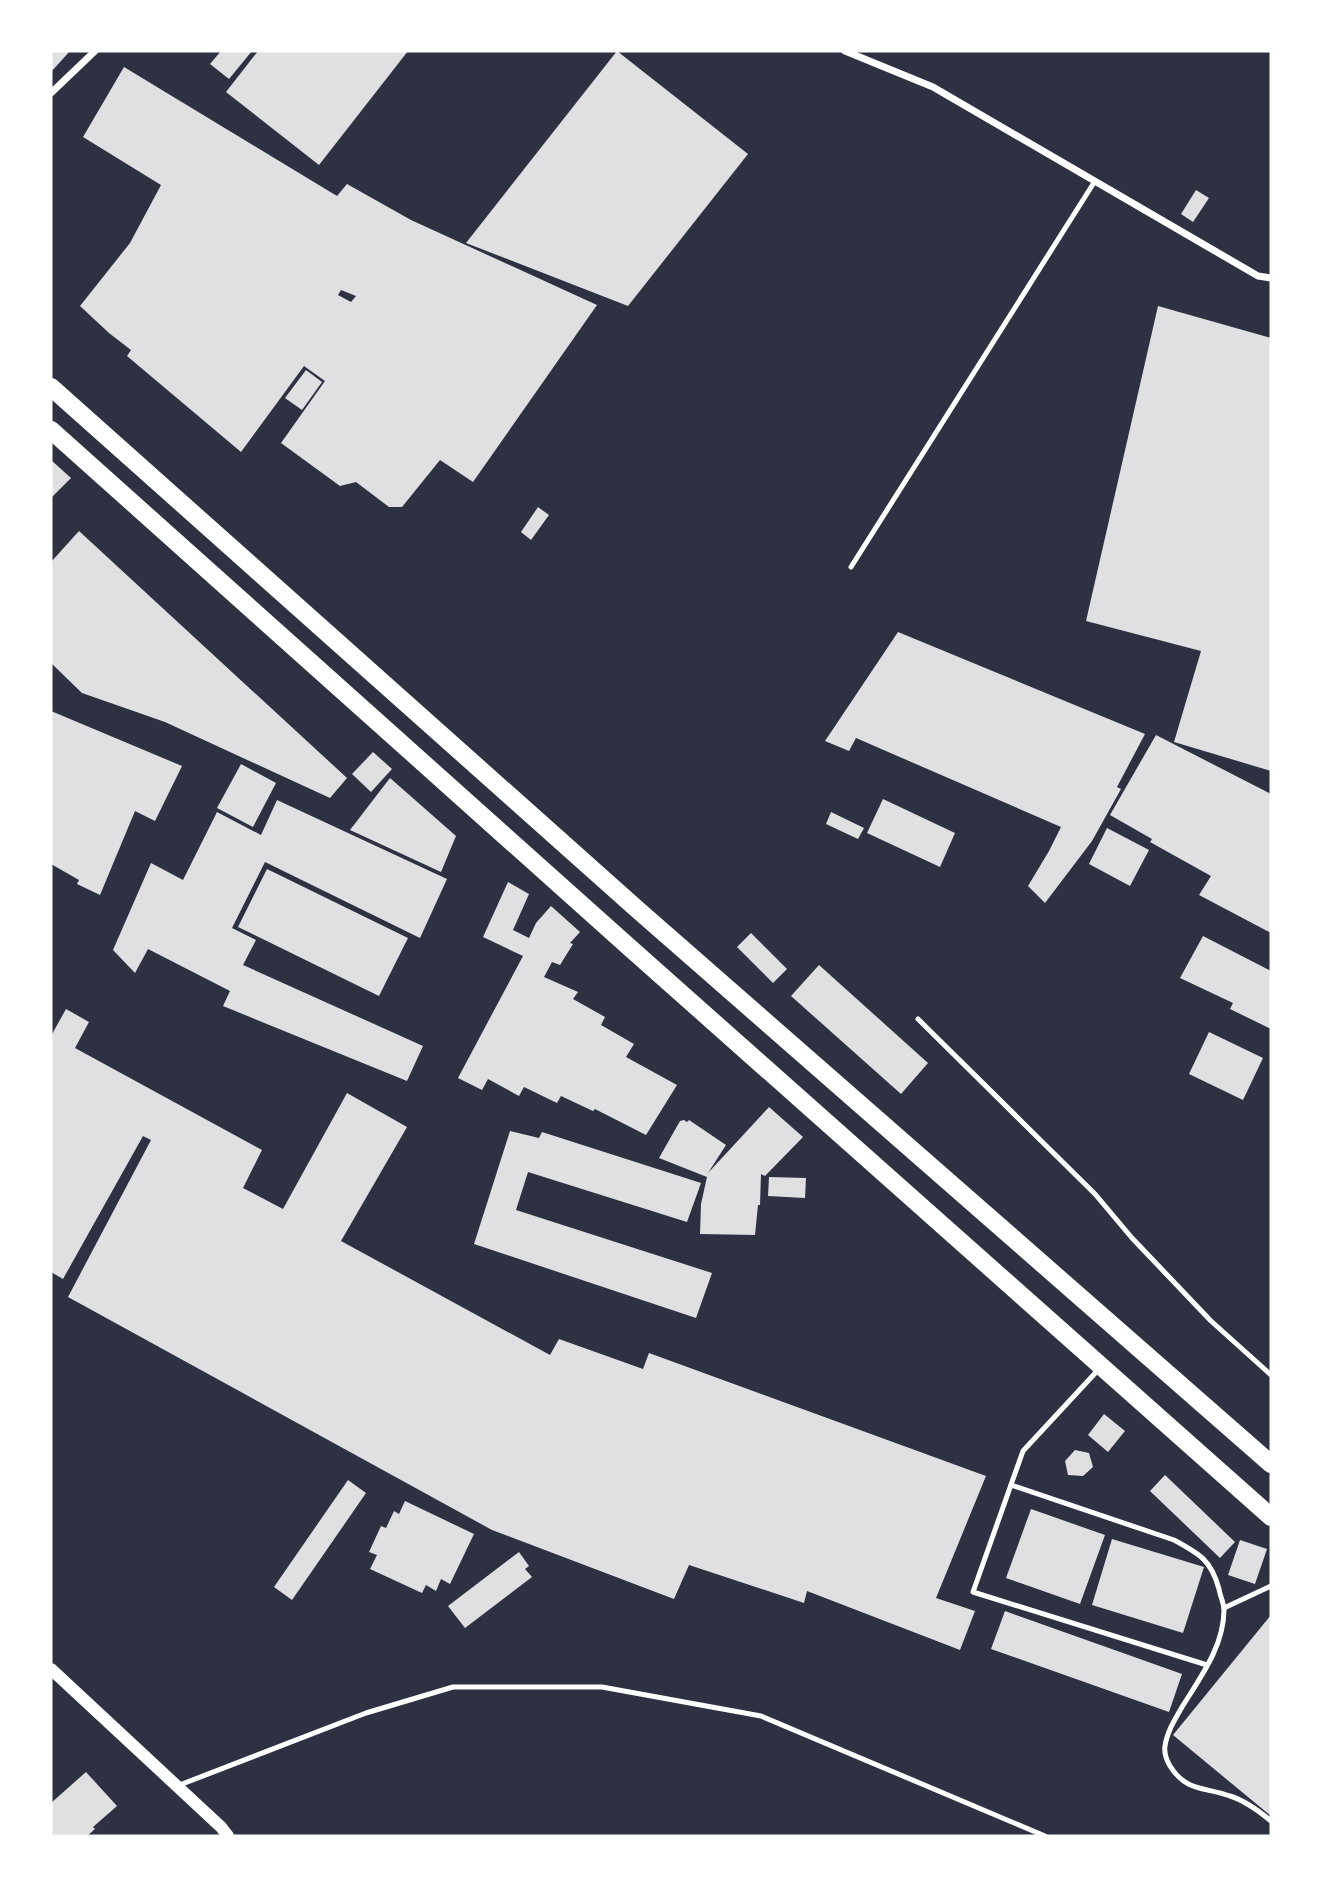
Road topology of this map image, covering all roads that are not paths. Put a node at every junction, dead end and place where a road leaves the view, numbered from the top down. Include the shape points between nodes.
1 (95, 51) edge
2 (845, 51) edge
3 (51, 93) edge
4 (1095, 181) junction
5 (1271, 278) edge
6 (51, 387) edge
7 (51, 430) edge
8 (851, 567) dead end
9 (918, 1019) dead end
10 (1102, 1367) junction
11 (1271, 1375) edge
12 (1271, 1464) edge
13 (1011, 1485) junction
14 (1271, 1517) edge
15 (1271, 1587) edge
16 (1224, 1608) junction
17 (1208, 1665) junction
18 (51, 1669) edge
19 (177, 1786) junction
20 (1271, 1821) edge
21 (229, 1836) edge
22 (1045, 1836) edge

1 - 3 street
2 - 4 street via 933,87
4 - 5 street via 1258,276
4 - 8 lane
6 - 12 main road via 638,910
7 - 10 main road
9 - 11 lane via 1096,1194 1195,1305
10 - 13 lane via 1023,1451
10 - 14 main road
13 - 16 lane via 1197,1552 1213,1571
13 - 17 lane via 973,1592
15 - 16 lane
16 - 17 lane via 1219,1639
17 - 20 lane via 1168,1734 1164,1750 1169,1765 1187,1784 1231,1796
18 - 19 street
19 - 21 street
19 - 22 lane via 366,1713 453,1687 602,1687 761,1717

